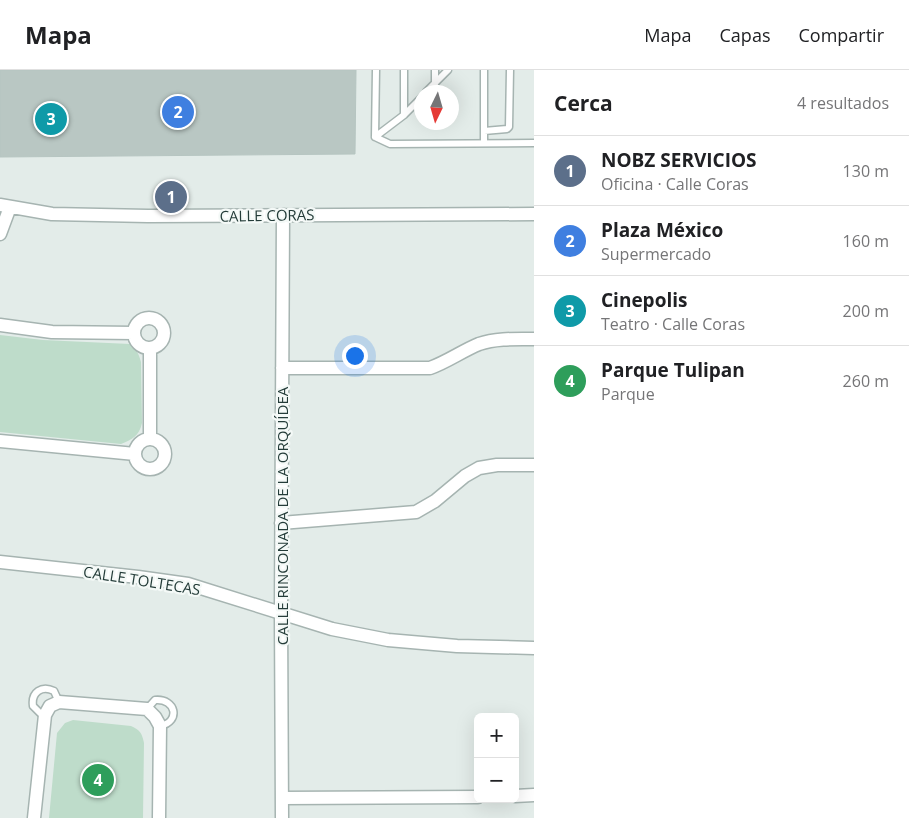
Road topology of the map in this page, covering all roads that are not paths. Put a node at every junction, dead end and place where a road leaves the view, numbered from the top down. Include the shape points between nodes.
1 (376, 70) edge
2 (404, 70) edge
3 (434, 70) edge
4 (448, 70) edge
5 (484, 70) edge
6 (510, 70) edge
7 (435, 84) joint
8 (414, 105) edge
9 (404, 115) junction
10 (484, 131) junction
11 (375, 137) junction
12 (484, 143) junction
13 (534, 143) edge
14 (5, 206) edge
15 (534, 214) edge
16 (283, 215) junction
17 (0, 234) edge
18 (0, 325) edge
19 (134, 333) junction
20 (534, 339) edge
21 (150, 348) junction
22 (282, 368) junction
23 (150, 439) junction
24 (0, 441) edge
25 (135, 454) junction
26 (534, 465) edge
27 (281, 523) junction
28 (0, 562) edge
29 (281, 613) junction
30 (534, 648) edge
31 (60, 702) junction
32 (147, 710) junction
33 (45, 715) junction
34 (160, 726) junction
35 (534, 795) edge
36 (519, 796) edge
37 (474, 797) edge
38 (282, 798) junction
39 (34, 818) edge
40 (159, 818) edge
41 (282, 818) edge

1 - 11 lane
2 - 9 lane
3 - 7 lane
4 - 7 lane
5 - 10 lane
6 - 10 lane via 509,127
8 - 9 lane
9 - 11 lane
10 - 12 lane
11 - 12 lane via 390,144
12 - 13 lane
14 - 16 street, CALLE CORAS via 52,214
14 - 17 street
15 - 16 street, CALLE CORAS
16 - 22 street, CALLE RINCONADA DE LA ORQUÍDEA
18 - 19 street via 52,332
19 - 21 street via 139,344
19 - 21 street via 144,318 162,324 164,337 161,343
20 - 22 street via 481,343 430,368
21 - 23 street
22 - 27 street, CALLE RINCONADA DE LA ORQUÍDEA
23 - 25 street via 139,444
23 - 25 street via 157,440 166,451 162,465 148,470 136,461
24 - 25 street
26 - 27 street via 479,468 416,512
27 - 29 street, CALLE RINCONADA DE LA ORQUÍDEA
28 - 29 street, CALLE TOLTECAS via 188,584
29 - 30 street, CALLE TOLTECAS via 332,629 388,640
29 - 38 street, CALLE RINCONADA DE LA ORQUÍDEA
31 - 32 street
31 - 33 street via 50,706
31 - 33 lane via 54,691 46,688 38,691 33,698 33,706
32 - 34 street
32 - 34 lane via 156,700 171,705 174,712 171,720
33 - 39 street
34 - 40 street
35 - 36 street
37 - 38 street
38 - 41 street, CALLE RINCONADA DE LA ORQUÍDEA

